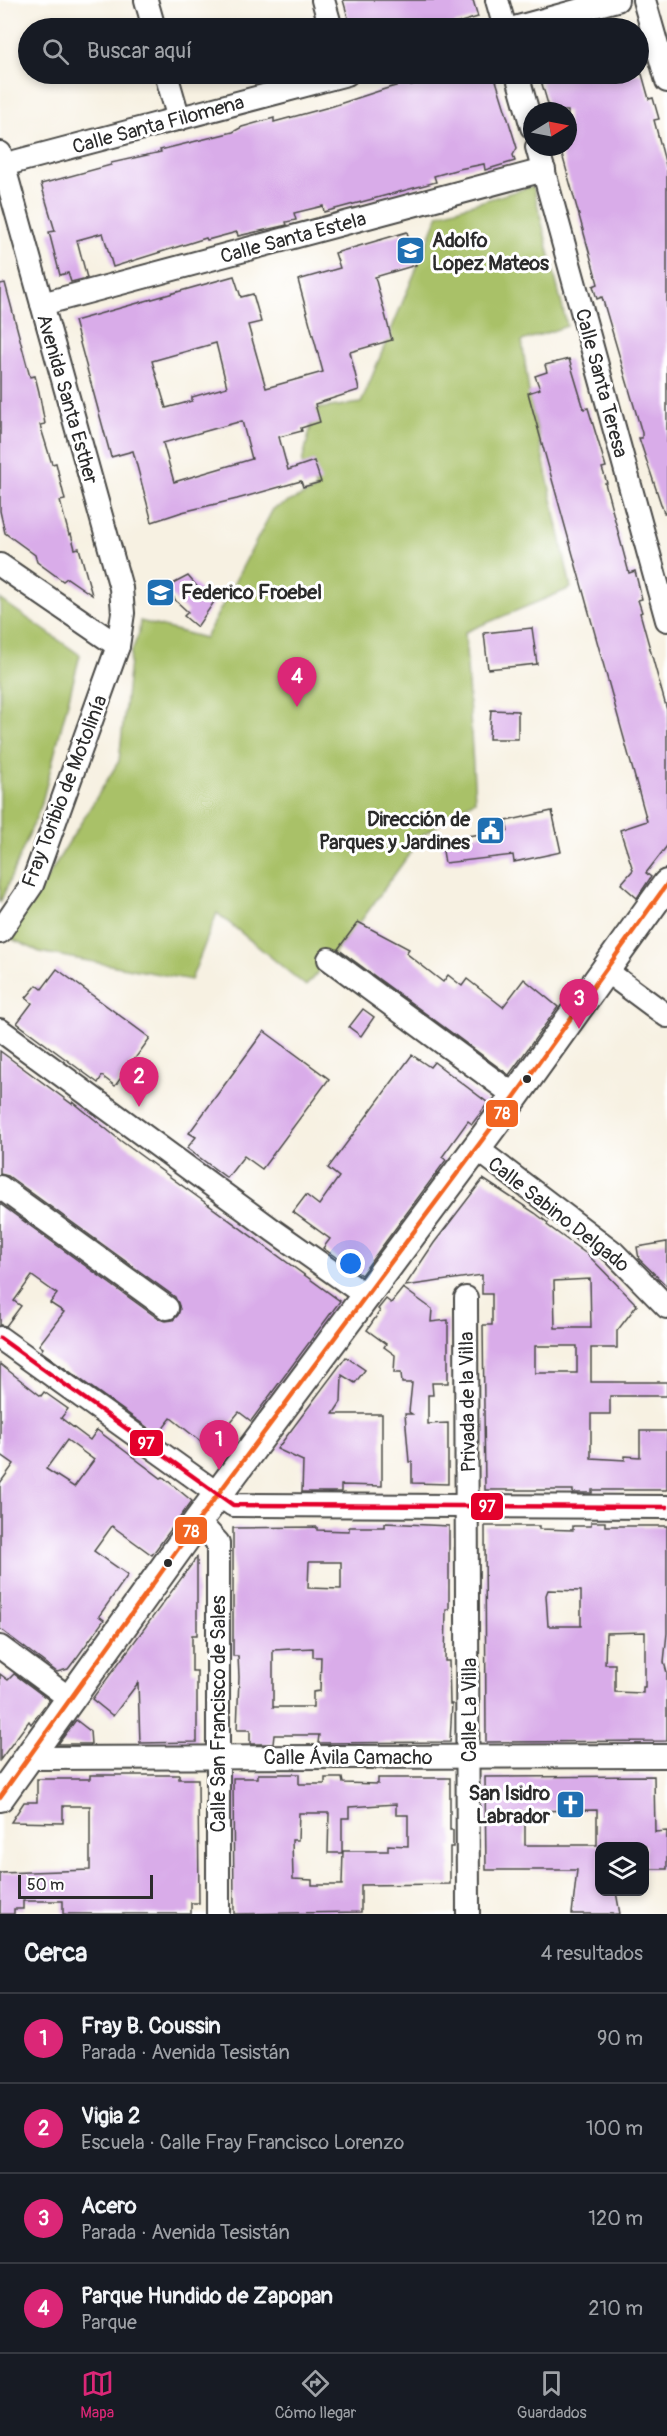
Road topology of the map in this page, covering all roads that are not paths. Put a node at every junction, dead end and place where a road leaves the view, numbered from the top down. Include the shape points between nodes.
1 (146, 0) edge
2 (323, 0) edge
3 (497, 0) edge
4 (618, 0) edge
5 (644, 0) edge
6 (151, 18) edge
7 (328, 18) edge
8 (502, 18) edge
9 (551, 18) edge
10 (667, 81) edge
11 (169, 84) edge
12 (307, 84) edge
13 (520, 84) edge
14 (525, 102) edge
15 (179, 118) junction
16 (540, 156) edge
17 (2, 159) edge
18 (544, 170) junction
19 (42, 304) junction
20 (0, 565) edge
21 (667, 620) edge
22 (118, 646) junction
23 (667, 884) edge
24 (0, 932) edge
25 (329, 959) dead end
26 (605, 970) junction
27 (667, 1016) edge
28 (0, 1030) edge
29 (515, 1096) junction
30 (476, 1148) junction
31 (0, 1187) edge
32 (365, 1295) junction
33 (466, 1298) dead end
34 (667, 1307) edge
35 (167, 1308) dead end
36 (0, 1338) edge
37 (217, 1496) junction
38 (468, 1506) junction
39 (667, 1507) edge
40 (198, 1521) junction
41 (0, 1647) edge
42 (69, 1698) junction
43 (667, 1756) edge
44 (217, 1757) junction
45 (469, 1757) junction
46 (28, 1758) junction
47 (0, 1797) edge
48 (218, 1914) edge
49 (468, 1914) edge

1 - 6 street
2 - 7 street
3 - 8 street
4 - 9 street
5 - 10 street
11 - 15 street
12 - 15 street, Calle Santa Filomena
13 - 14 street
15 - 17 street, Calle Santa Filomena
16 - 18 street, Calle Santa Teresa
17 - 19 street, Avenida Santa Esther
18 - 19 street, Calle Santa Estela
18 - 21 street, Calle Santa Teresa
19 - 22 street, Avenida Santa Esther via 121,588 123,613
20 - 22 street
22 - 24 street, Fray Toribio de Motolinía via 32,885
23 - 26 main road
25 - 29 street
26 - 27 street
26 - 29 main road
28 - 32 street
29 - 30 main road
30 - 32 main road
30 - 34 street, Calle Sabino Delgado via 614,1252
31 - 35 street
32 - 37 main road
33 - 38 street, Privada de la Villa
36 - 37 street
37 - 38 street via 233,1505 245,1506
37 - 40 main road
38 - 39 street
38 - 45 street, Calle La Villa
40 - 42 main road
40 - 44 street, Calle San Francisco de Sales via 218,1543
41 - 42 street
42 - 46 main road
43 - 45 street, Calle Ávila Camacho
44 - 45 street, Calle Ávila Camacho
44 - 46 street, Calle Ávila Camacho
44 - 48 street, Calle San Francisco de Sales
45 - 49 street, Calle La Villa
46 - 47 main road

